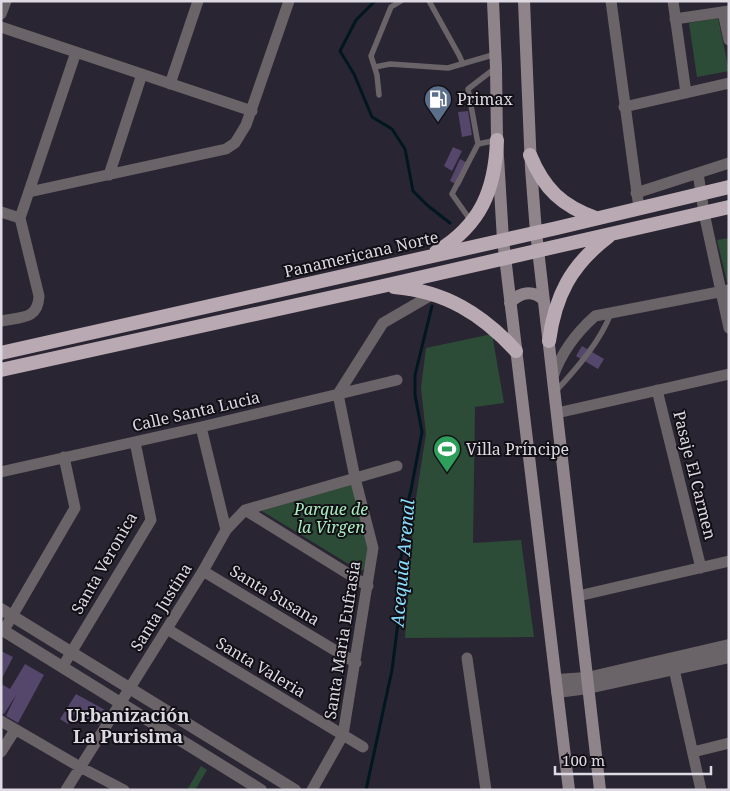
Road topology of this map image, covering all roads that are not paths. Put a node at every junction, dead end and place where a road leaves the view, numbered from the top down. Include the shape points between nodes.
1 (6, 1) edge
2 (198, 1) edge
3 (289, 1) edge
4 (401, 1) edge
5 (429, 1) edge
6 (493, 1) edge
7 (524, 1) edge
8 (611, 1) edge
9 (673, 1) edge
10 (726, 12) edge
11 (1, 14) edge
12 (675, 19) junction
13 (1, 27) edge
14 (729, 40) edge
15 (76, 52) junction
16 (496, 54) junction
17 (463, 64) junction
18 (375, 67) junction
19 (496, 68) junction
20 (142, 74) junction
21 (729, 83) edge
22 (170, 84) junction
23 (686, 93) junction
24 (379, 95) dead end
25 (624, 107) junction
26 (252, 111) junction
27 (496, 140) junction
28 (478, 144) junction
29 (530, 155) junction
30 (729, 163) edge
31 (698, 173) junction
32 (109, 175) junction
33 (729, 187) edge
34 (29, 192) junction
35 (636, 192) junction
36 (701, 193) junction
37 (729, 207) edge
38 (639, 208) junction
39 (1, 212) edge
40 (704, 213) junction
41 (20, 218) junction
42 (596, 218) junction
43 (472, 222) junction
44 (536, 232) junction
45 (613, 234) junction
46 (503, 240) junction
47 (538, 251) junction
48 (424, 258) junction
49 (505, 258) junction
50 (383, 286) junction
51 (725, 291) edge
52 (433, 294) junction
53 (544, 299) junction
54 (510, 303) junction
55 (612, 312) junction
56 (1, 321) edge
57 (729, 328) edge
58 (549, 342) junction
59 (516, 351) junction
60 (1, 353) edge
61 (1, 370) edge
62 (729, 374) edge
63 (553, 377) junction
64 (397, 380) dead end
65 (657, 390) junction
66 (554, 392) junction
67 (338, 394) junction
68 (557, 413) junction
69 (201, 427) junction
70 (135, 442) junction
71 (64, 457) junction
72 (398, 466) dead end
73 (1, 472) edge
74 (355, 478) junction
75 (244, 510) junction
76 (226, 530) junction
77 (729, 562) edge
78 (701, 568) junction
79 (203, 571) junction
80 (368, 586) junction
81 (578, 596) junction
82 (7, 613) edge
83 (167, 629) junction
84 (2, 630) edge
85 (729, 645) edge
86 (71, 652) junction
87 (729, 657) edge
88 (468, 658) dead end
89 (356, 663) junction
90 (63, 666) junction
91 (674, 669) junction
92 (588, 683) junction
93 (557, 686) junction
94 (130, 688) junction
95 (122, 702) junction
96 (1, 720) edge
97 (15, 730) junction
98 (343, 735) junction
99 (729, 743) edge
100 (363, 747) dead end
101 (1, 752) edge
102 (693, 752) junction
103 (80, 767) junction
104 (66, 790) edge
105 (124, 790) edge
106 (261, 790) edge
107 (295, 790) edge
108 (312, 790) edge
109 (486, 790) edge
110 (569, 790) edge
111 (600, 790) edge
112 (701, 790) edge

1 - 11 street
2 - 22 street
3 - 26 street
4 - 18 lane via 391,7 385,19 371,56
5 - 17 lane
6 - 16 main road
7 - 29 main road
8 - 25 street
9 - 12 street
10 - 12 street
10 - 14 street
12 - 23 street
13 - 15 street
15 - 20 street
15 - 34 street
16 - 17 lane
16 - 19 main road
17 - 18 lane via 448,68 390,64
18 - 24 lane
19 - 27 main road
19 - 28 lane via 468,89
20 - 22 street
20 - 32 street
21 - 23 street
22 - 26 street
23 - 25 street
25 - 35 street
26 - 32 street via 241,134 226,149
27 - 28 lane
27 - 43 highway via 496,166 491,186
27 - 46 main road
28 - 43 lane via 452,194
29 - 42 highway via 547,187 561,201
29 - 44 main road
30 - 31 street
31 - 35 street
31 - 36 street
32 - 34 street
33 - 36 highway, Panamericana Norte
34 - 41 street
35 - 38 street
36 - 38 highway, Panamericana Norte
36 - 40 street
37 - 40 highway
38 - 42 highway, Panamericana Norte
39 - 41 street
40 - 45 highway
40 - 51 street
41 - 56 street via 39,296 32,315
42 - 44 highway, Panamericana Norte
43 - 48 highway via 450,243
44 - 46 highway, Panamericana Norte
44 - 47 main road
45 - 47 highway
45 - 58 highway via 580,262 568,280 558,299
46 - 48 highway, Panamericana Norte
46 - 49 main road
47 - 49 highway
47 - 53 main road
48 - 60 highway, Panamericana Norte
49 - 50 highway
49 - 54 main road
50 - 52 highway
50 - 61 highway
51 - 55 street
51 - 57 street
52 - 59 highway via 479,316
52 - 67 street via 384,322
53 - 54 main road via 529,293
53 - 58 main road
54 - 59 main road
55 - 63 street via 595,316 582,327 558,363
55 - 66 lane via 606,327
58 - 63 main road
59 - 93 main road
62 - 65 street
63 - 66 main road
64 - 67 street, Calle Santa Lucia
65 - 68 street
65 - 78 street, Pasaje El Carmen
66 - 68 main road
67 - 69 street, Calle Santa Lucia
67 - 74 street, Santa Maria Eufrasia
68 - 81 main road
69 - 70 street, Calle Santa Lucia
69 - 76 street
70 - 71 street, Calle Santa Lucia
70 - 86 street, Santa Veronica via 151,520
71 - 73 street, Calle Santa Lucia
71 - 82 street via 75,508
72 - 74 street
74 - 75 street
74 - 80 street, Santa Maria Eufrasia via 373,548
75 - 76 street, Santa Justina
75 - 80 street
76 - 79 street, Santa Justina
77 - 78 street
78 - 81 street
79 - 83 street, Santa Justina
79 - 89 street, Santa Susana
80 - 89 street, Santa Maria Eufrasia
81 - 92 main road
82 - 84 street
82 - 86 street
83 - 94 street, Santa Justina
83 - 98 street, Santa Valeria
84 - 90 street
85 - 92 street
86 - 90 street, Santa Veronica
86 - 94 street
87 - 91 street
88 - 109 street
89 - 98 street, Santa Maria Eufrasia
90 - 95 street
91 - 92 street
91 - 102 street
92 - 93 street
92 - 111 main road
93 - 110 main road
94 - 95 street, Santa Justina
94 - 107 street
95 - 103 street, Santa Justina
95 - 106 street
96 - 97 street
97 - 101 street
97 - 103 street
98 - 100 street, Santa Valeria
98 - 108 street, Santa Maria Eufrasia
99 - 102 street
102 - 112 street
103 - 104 street, Santa Justina
103 - 105 street

